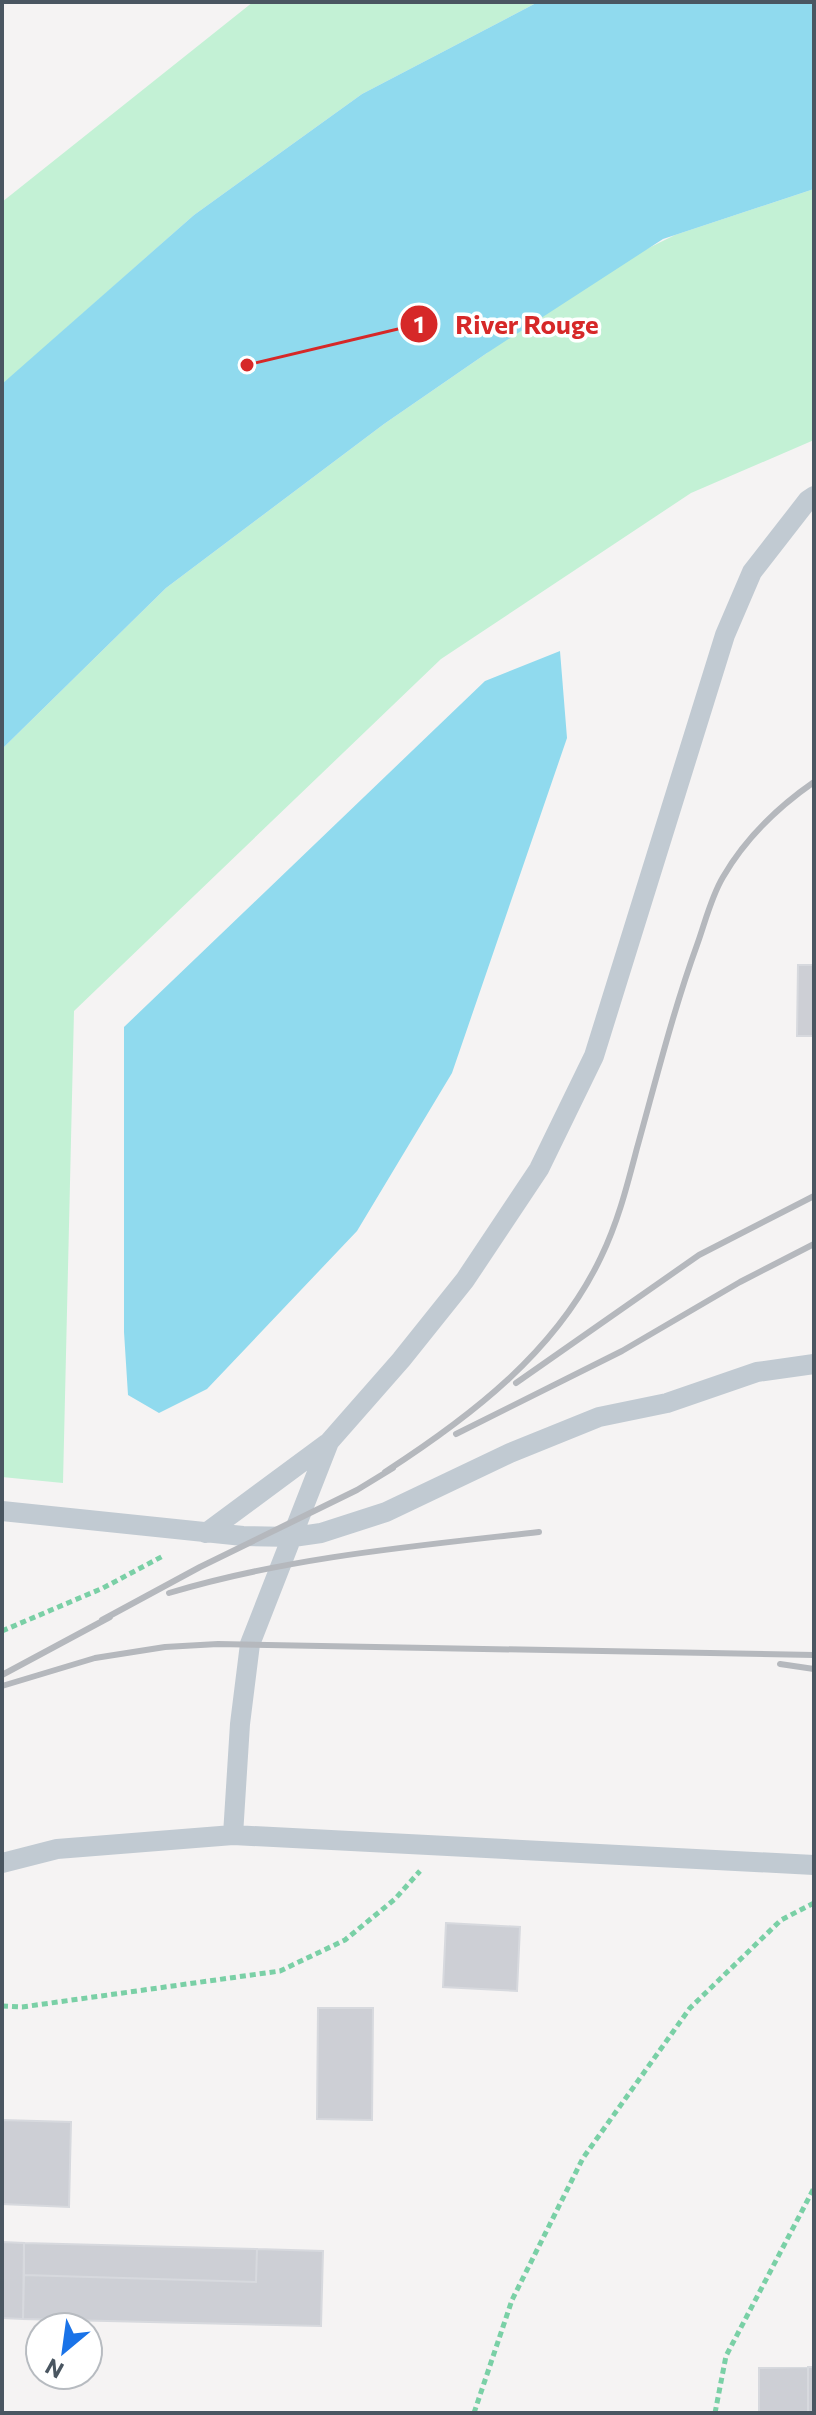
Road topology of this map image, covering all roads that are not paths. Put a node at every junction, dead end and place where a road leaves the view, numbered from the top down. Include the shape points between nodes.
1 (814, 496) edge
2 (814, 1364) edge
3 (329, 1442) junction
4 (2, 1511) edge
5 (206, 1533) junction
6 (293, 1537) junction
7 (233, 1835) junction
8 (2, 1863) edge
9 (814, 1865) edge

1 - 3 lane via 752,572 725,635 594,1056 539,1169 465,1280
2 - 6 lane via 757,1372 667,1403 599,1417 386,1512
3 - 5 lane
3 - 6 lane
4 - 5 lane
5 - 6 lane
6 - 7 lane via 250,1644
7 - 8 lane via 57,1849
7 - 9 lane

